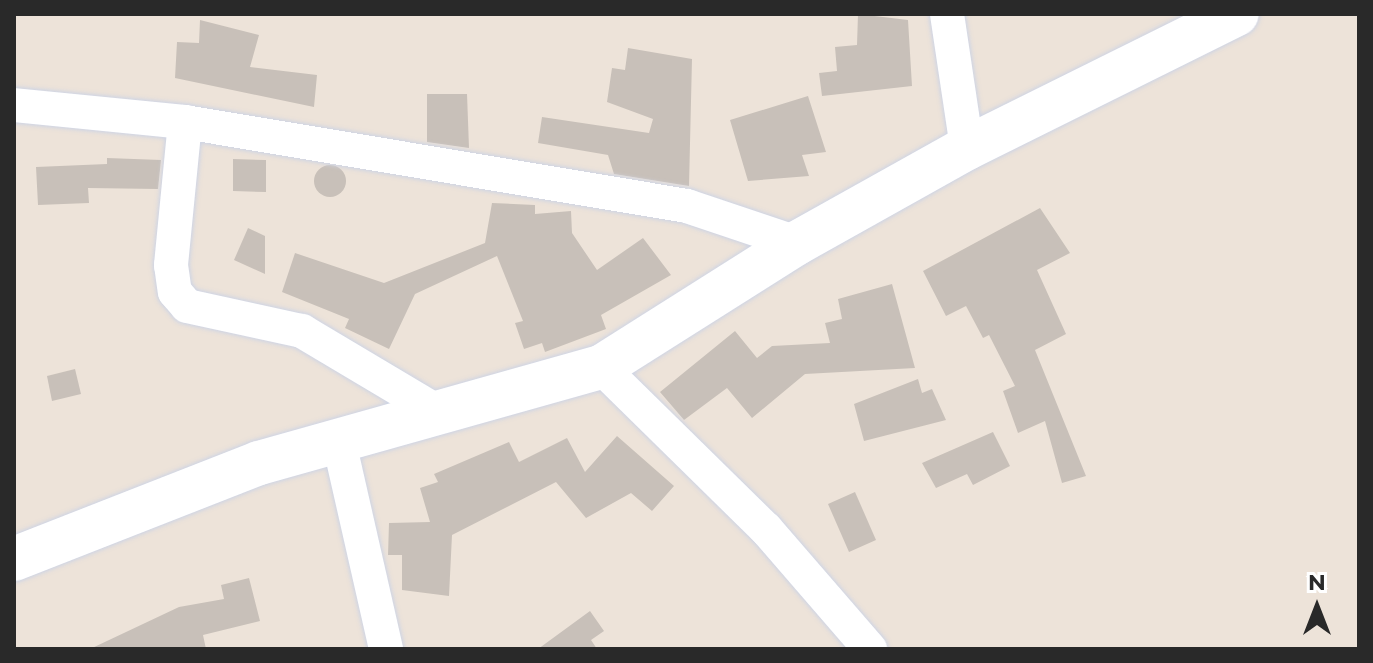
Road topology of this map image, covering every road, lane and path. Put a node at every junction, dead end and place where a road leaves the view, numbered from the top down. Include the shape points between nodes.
1 (947, 14) edge
2 (1237, 14) edge
3 (14, 105) edge
4 (185, 122) junction
5 (967, 148) junction
6 (797, 243) junction
7 (601, 367) junction
8 (443, 415) junction
9 (339, 442) junction
10 (14, 559) edge
11 (386, 649) edge
12 (870, 649) edge

1 - 5 street
2 - 5 main road
3 - 4 street
4 - 6 street via 687,206
4 - 8 street via 171,265 175,292 187,306 302,331
5 - 6 main road
6 - 7 main road
7 - 8 main road
7 - 12 street via 766,529
8 - 9 main road
9 - 10 main road via 259,463
9 - 11 street

